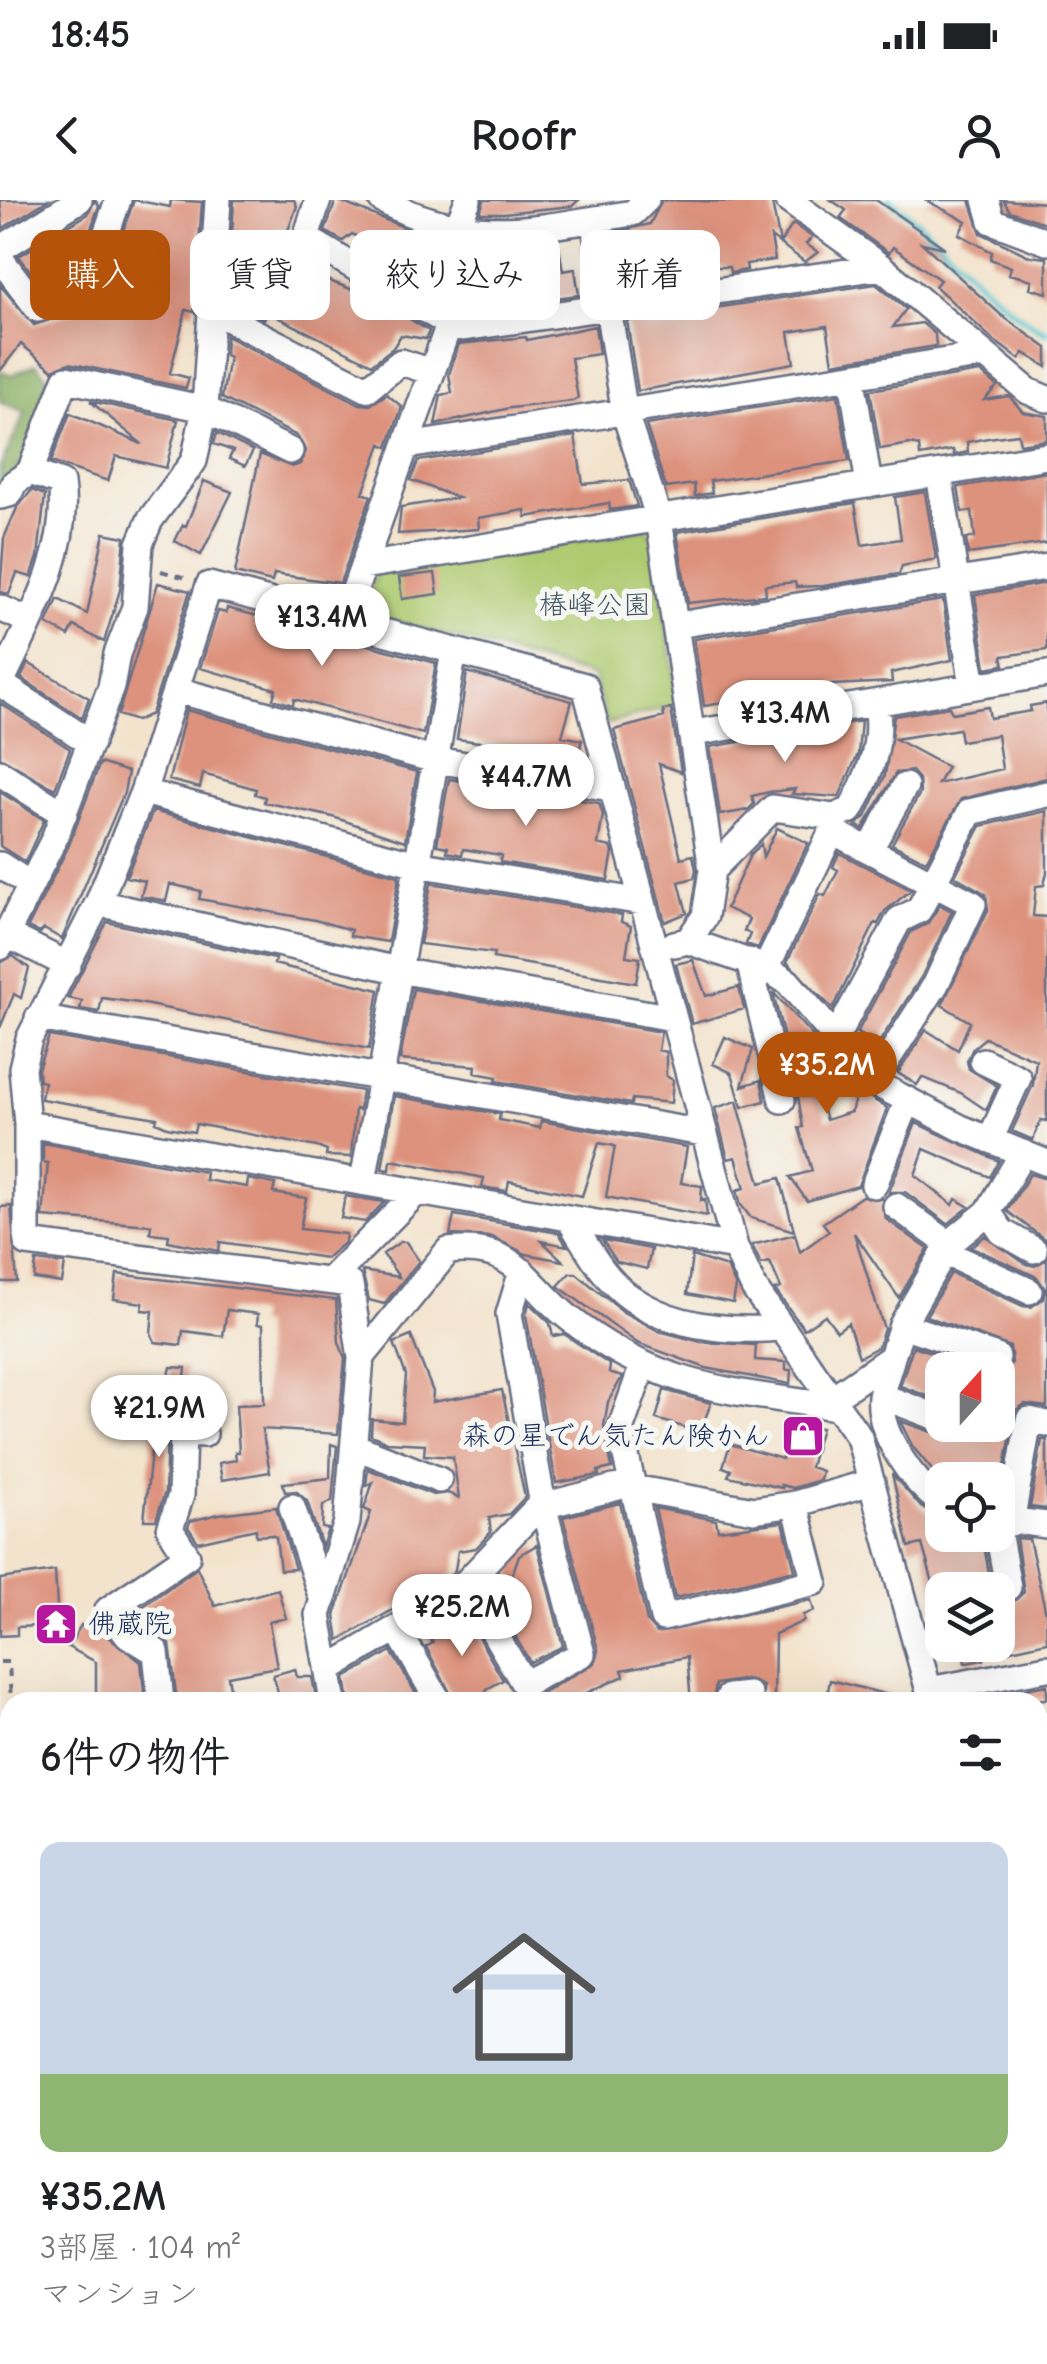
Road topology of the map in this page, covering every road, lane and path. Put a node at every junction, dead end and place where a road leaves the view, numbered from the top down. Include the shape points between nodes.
1 (79, 200) edge
2 (118, 200) edge
3 (218, 200) edge
4 (318, 200) edge
5 (382, 200) edge
6 (468, 200) edge
7 (646, 200) edge
8 (788, 200) edge
9 (986, 200) edge
10 (599, 212) edge
11 (215, 230) edge
12 (456, 230) joint
13 (501, 230) edge
14 (1047, 242) edge
15 (0, 249) edge
16 (0, 258) edge
17 (881, 267) junction
18 (720, 291) edge
19 (580, 312) edge
20 (208, 320) edge
21 (230, 320) edge
22 (610, 320) edge
23 (448, 324) junction
24 (984, 355) junction
25 (432, 372) junction
26 (852, 378) junction
27 (1047, 399) edge
28 (206, 409) junction
29 (625, 414) junction
30 (407, 446) junction
31 (290, 451) dead end
32 (1047, 456) edge
33 (30, 472) junction
34 (938, 474) junction
35 (869, 484) junction
36 (5, 495) edge
37 (659, 518) junction
38 (0, 522) edge
39 (137, 563) junction
40 (364, 566) junction
41 (1047, 567) edge
42 (956, 583) junction
43 (209, 585) junction
44 (0, 608) edge
45 (29, 621) junction
46 (343, 624) junction
47 (677, 626) junction
48 (454, 651) junction
49 (1047, 674) edge
50 (0, 685) edge
51 (973, 686) junction
52 (176, 690) junction
53 (876, 703) junction
54 (694, 733) junction
55 (91, 742) junction
56 (436, 760) junction
57 (0, 774) edge
58 (906, 786) dead end
59 (611, 788) junction
60 (142, 792) junction
61 (1047, 794) edge
62 (64, 814) junction
63 (870, 850) junction
64 (417, 864) junction
65 (0, 865) edge
66 (712, 870) junction
67 (933, 883) junction
68 (32, 886) junction
69 (642, 902) junction
70 (98, 903) junction
71 (688, 940) junction
72 (4, 941) edge
73 (655, 948) junction
74 (68, 964) junction
75 (758, 965) junction
76 (398, 970) junction
77 (38, 1018) junction
78 (673, 1018) junction
79 (835, 1039) junction
80 (983, 1061) dead end
81 (381, 1076) junction
82 (873, 1082) junction
83 (782, 1100) dead end
84 (908, 1100) junction
85 (27, 1124) junction
86 (703, 1133) junction
87 (990, 1140) junction
88 (1039, 1153) edge
89 (363, 1182) junction
90 (874, 1185) dead end
91 (416, 1193) junction
92 (896, 1206) dead end
93 (988, 1212) junction
94 (569, 1218) junction
95 (734, 1247) junction
96 (946, 1248) junction
97 (1034, 1250) dead end
98 (522, 1271) junction
99 (331, 1279) junction
100 (1029, 1291) dead end
101 (902, 1325) junction
102 (781, 1328) junction
103 (982, 1352) edge
104 (892, 1357) junction
105 (361, 1358) junction
106 (642, 1368) junction
107 (881, 1396) junction
108 (834, 1403) junction
109 (925, 1413) edge
110 (1047, 1424) edge
111 (204, 1434) dead end
112 (354, 1446) junction
113 (1015, 1472) edge
114 (438, 1480) dead end
115 (872, 1482) junction
116 (633, 1488) junction
117 (925, 1491) edge
118 (795, 1504) junction
119 (543, 1505) junction
120 (292, 1507) dead end
121 (1015, 1524) edge
122 (1047, 1524) edge
123 (466, 1584) junction
124 (323, 1601) junction
125 (397, 1629) junction
126 (0, 1662) edge
127 (1047, 1668) edge
128 (328, 1669) junction
129 (10, 1692) edge
130 (160, 1692) edge
131 (332, 1692) edge
132 (433, 1692) edge
133 (930, 1692) edge
134 (948, 1692) edge

1 - 15 street
2 - 16 street via 86,292 38,309
3 - 11 street
4 - 23 street via 306,238
5 - 12 street
6 - 12 street
7 - 10 street via 633,213
8 - 17 street
9 - 14 street via 992,221
10 - 13 street
17 - 18 street
17 - 24 street
19 - 23 street via 462,328
20 - 28 street
21 - 25 street via 367,388 401,362
22 - 29 street
23 - 25 street
24 - 26 street
24 - 27 street
25 - 30 street
26 - 29 street
26 - 35 street
28 - 31 street
28 - 33 street via 66,380
28 - 39 street via 194,461 150,520
29 - 30 street
29 - 37 street
30 - 40 street
32 - 34 street
33 - 36 street
33 - 45 street via 60,483 64,505 47,585
34 - 35 street
34 - 42 street
35 - 37 street
36 - 38 street
37 - 40 street
37 - 47 street
39 - 43 path
39 - 55 street via 135,606
40 - 46 street
41 - 42 street
42 - 47 street
42 - 51 street
43 - 46 street
43 - 52 street
44 - 45 street
45 - 50 street
46 - 48 street
47 - 54 street
48 - 56 street
48 - 59 street via 585,686
49 - 51 street
50 - 55 street
51 - 53 street
52 - 56 street
52 - 60 street
53 - 54 street
53 - 66 street via 881,731 873,768 852,810 834,817 773,808
54 - 66 street
55 - 62 street
56 - 59 street
56 - 64 street
57 - 62 street
58 - 63 street
59 - 69 street
60 - 64 street
60 - 70 street
61 - 67 street via 970,812
62 - 68 street
63 - 67 street
63 - 75 street via 832,831
64 - 69 street
64 - 76 street
65 - 68 street
66 - 71 street via 705,916
67 - 79 street via 919,910 898,920
67 - 82 street via 974,904 936,984
68 - 72 street
69 - 73 street
70 - 74 street
70 - 76 street
71 - 73 street
71 - 75 street
72 - 74 street
73 - 78 street
74 - 77 street
75 - 79 street via 788,982
75 - 83 street
76 - 78 street
76 - 81 street
77 - 81 street
77 - 85 street via 22,1068
78 - 86 street
79 - 82 street
80 - 87 street via 1018,1078
81 - 86 street
81 - 89 street
82 - 84 street
84 - 87 street
84 - 90 street
85 - 89 street
85 - 99 street via 30,1246
86 - 95 street
87 - 88 street
88 - 93 street
89 - 91 street
91 - 94 street
91 - 99 street
92 - 96 street
93 - 96 street
93 - 97 street via 1002,1232
94 - 95 street
94 - 102 street via 631,1298 708,1328
95 - 102 street
96 - 100 street
96 - 101 street
98 - 105 street via 479,1248 448,1251
98 - 106 street via 568,1317
98 - 119 street via 509,1314
99 - 105 street via 350,1284
101 - 103 street
101 - 104 street
102 - 108 street
104 - 107 street
104 - 108 street
105 - 112 street
106 - 108 street via 716,1390
106 - 116 street via 620,1430
107 - 109 street
107 - 117 street via 903,1463
108 - 115 street via 859,1437
110 - 113 street via 1028,1420
111 - 130 street via 184,1433 170,1529 187,1556 108,1610 156,1652
112 - 114 street
112 - 124 street via 347,1522
115 - 118 street
115 - 133 street
116 - 118 street via 754,1510
116 - 118 street via 663,1618 814,1582
116 - 119 street via 582,1492
119 - 123 street
119 - 123 street via 582,1654 524,1684
120 - 124 street
121 - 122 street
123 - 125 street
124 - 128 street via 318,1615
125 - 128 street
125 - 132 street
126 - 129 path via 9,1662
127 - 134 street
128 - 131 street

